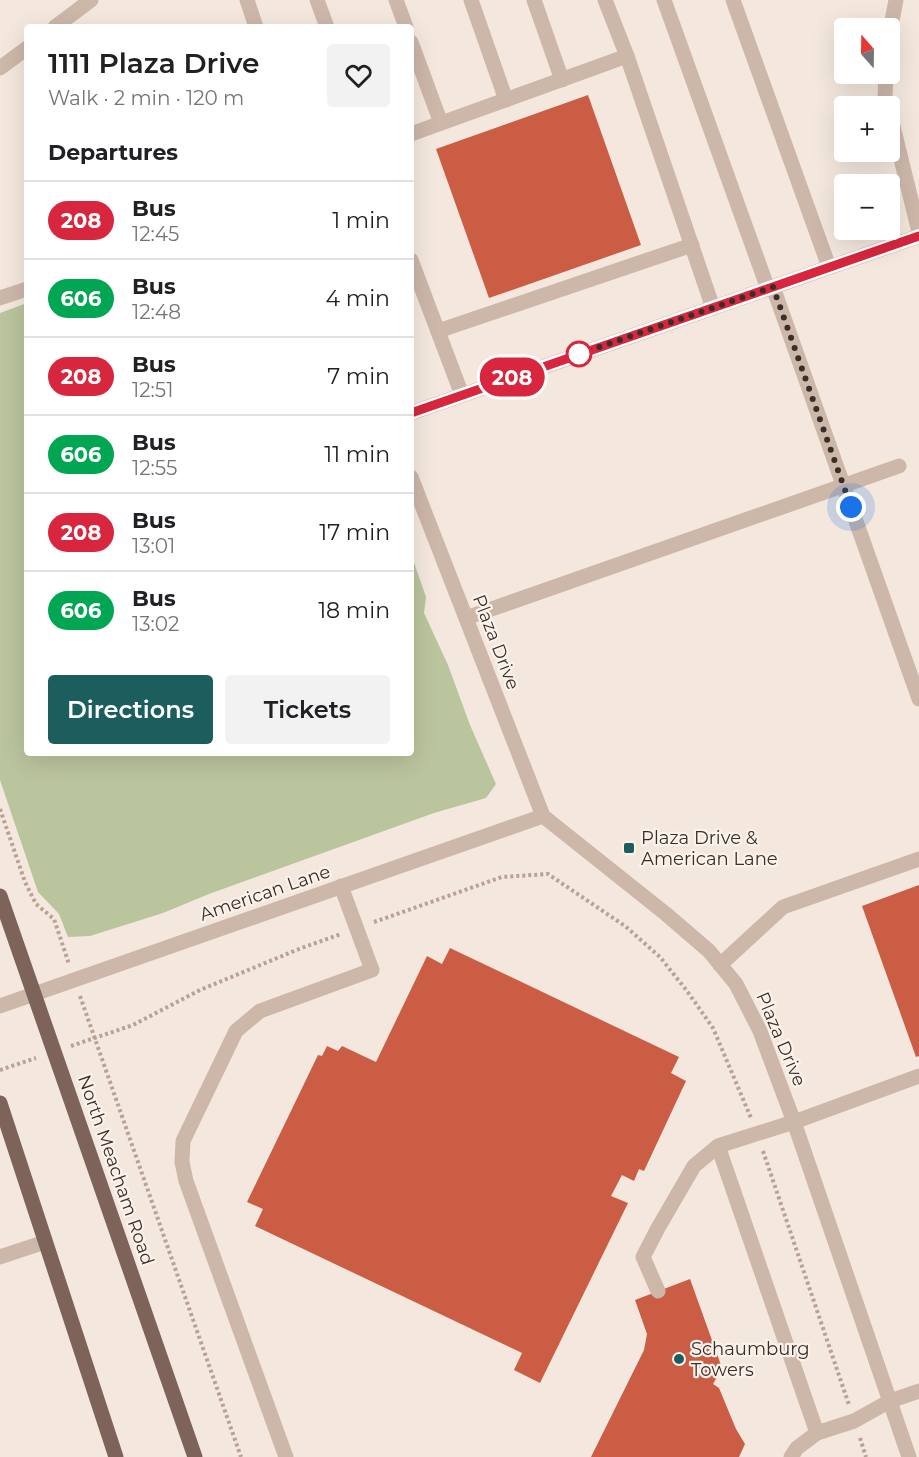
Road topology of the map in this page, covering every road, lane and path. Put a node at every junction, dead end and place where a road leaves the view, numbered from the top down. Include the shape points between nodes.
1 (91, 0) edge
2 (247, 0) edge
3 (317, 0) edge
4 (396, 0) edge
5 (471, 0) edge
6 (534, 0) edge
7 (605, 0) edge
8 (664, 0) edge
9 (733, 0) edge
10 (896, 0) edge
11 (893, 18) edge
12 (59, 24) edge
13 (255, 24) edge
14 (326, 24) edge
15 (405, 24) edge
16 (24, 50) edge
17 (414, 50) edge
18 (627, 56) junction
19 (0, 68) edge
20 (562, 80) junction
21 (506, 100) junction
22 (441, 123) junction
23 (414, 133) edge
24 (900, 155) edge
25 (919, 232) edge
26 (919, 236) edge
27 (692, 245) junction
28 (829, 267) junction
29 (414, 268) edge
30 (771, 288) junction
31 (24, 290) edge
32 (0, 298) edge
33 (713, 308) junction
34 (438, 331) junction
35 (462, 394) junction
36 (414, 411) edge
37 (899, 466) dead end
38 (414, 485) edge
39 (843, 486) junction
40 (466, 618) junction
41 (919, 699) edge
42 (0, 809) edge
43 (543, 816) junction
44 (919, 859) edge
45 (341, 886) junction
46 (0, 896) edge
47 (54, 919) dead end
48 (357, 928) junction
49 (720, 965) junction
50 (34, 994) junction
51 (0, 1006) edge
52 (27, 1061) dead end
53 (0, 1070) edge
54 (919, 1076) edge
55 (0, 1103) edge
56 (794, 1122) junction
57 (757, 1134) junction
58 (718, 1146) junction
59 (45, 1242) junction
60 (0, 1257) edge
61 (658, 1292) dead end
62 (919, 1391) edge
63 (890, 1401) junction
64 (854, 1421) junction
65 (817, 1433) junction
66 (116, 1457) edge
67 (195, 1457) edge
68 (241, 1457) edge
69 (285, 1457) edge
70 (791, 1457) edge
71 (866, 1457) edge
72 (909, 1457) edge

1 - 12 street
2 - 13 street
3 - 14 street
4 - 15 street
5 - 21 street
6 - 20 street
7 - 18 street
8 - 30 street
9 - 28 street
10 - 11 street
16 - 19 street
17 - 22 street
18 - 20 street
18 - 27 street
20 - 21 street
21 - 22 street
22 - 23 street
24 - 25 street
26 - 28 street
27 - 33 street
27 - 34 street
28 - 30 street
29 - 34 street
30 - 33 street
30 - 39 street
31 - 32 street
33 - 35 street
34 - 35 street
35 - 36 street
37 - 39 street
38 - 40 street, Plaza Drive
39 - 40 street
39 - 41 street
40 - 43 street, Plaza Drive
42 - 47 path via 25,882 36,904
43 - 45 street, American Lane
43 - 49 street, Plaza Drive via 666,914
44 - 49 street via 783,907
45 - 48 street
45 - 50 street, American Lane
46 - 50 main road, North Meacham Road
48 - 57 path via 502,878 548,874 625,926 660,957 713,1028
48 - 68 path via 200,990 133,1025 94,1038
48 - 69 street via 372,970 260,1011 236,1031 183,1141 186,1181
49 - 56 street, Plaza Drive via 736,984 760,1031
50 - 51 street, American Lane
50 - 67 main road, North Meacham Road
52 - 53 path
54 - 56 street
55 - 59 main road
56 - 57 street
56 - 63 street, Plaza Drive
57 - 58 street
57 - 64 path
58 - 61 street via 694,1166 643,1257
58 - 65 street
59 - 60 street
59 - 66 main road
62 - 63 street
63 - 64 street
63 - 72 street, Plaza Drive
64 - 65 street
64 - 71 path
65 - 70 street

